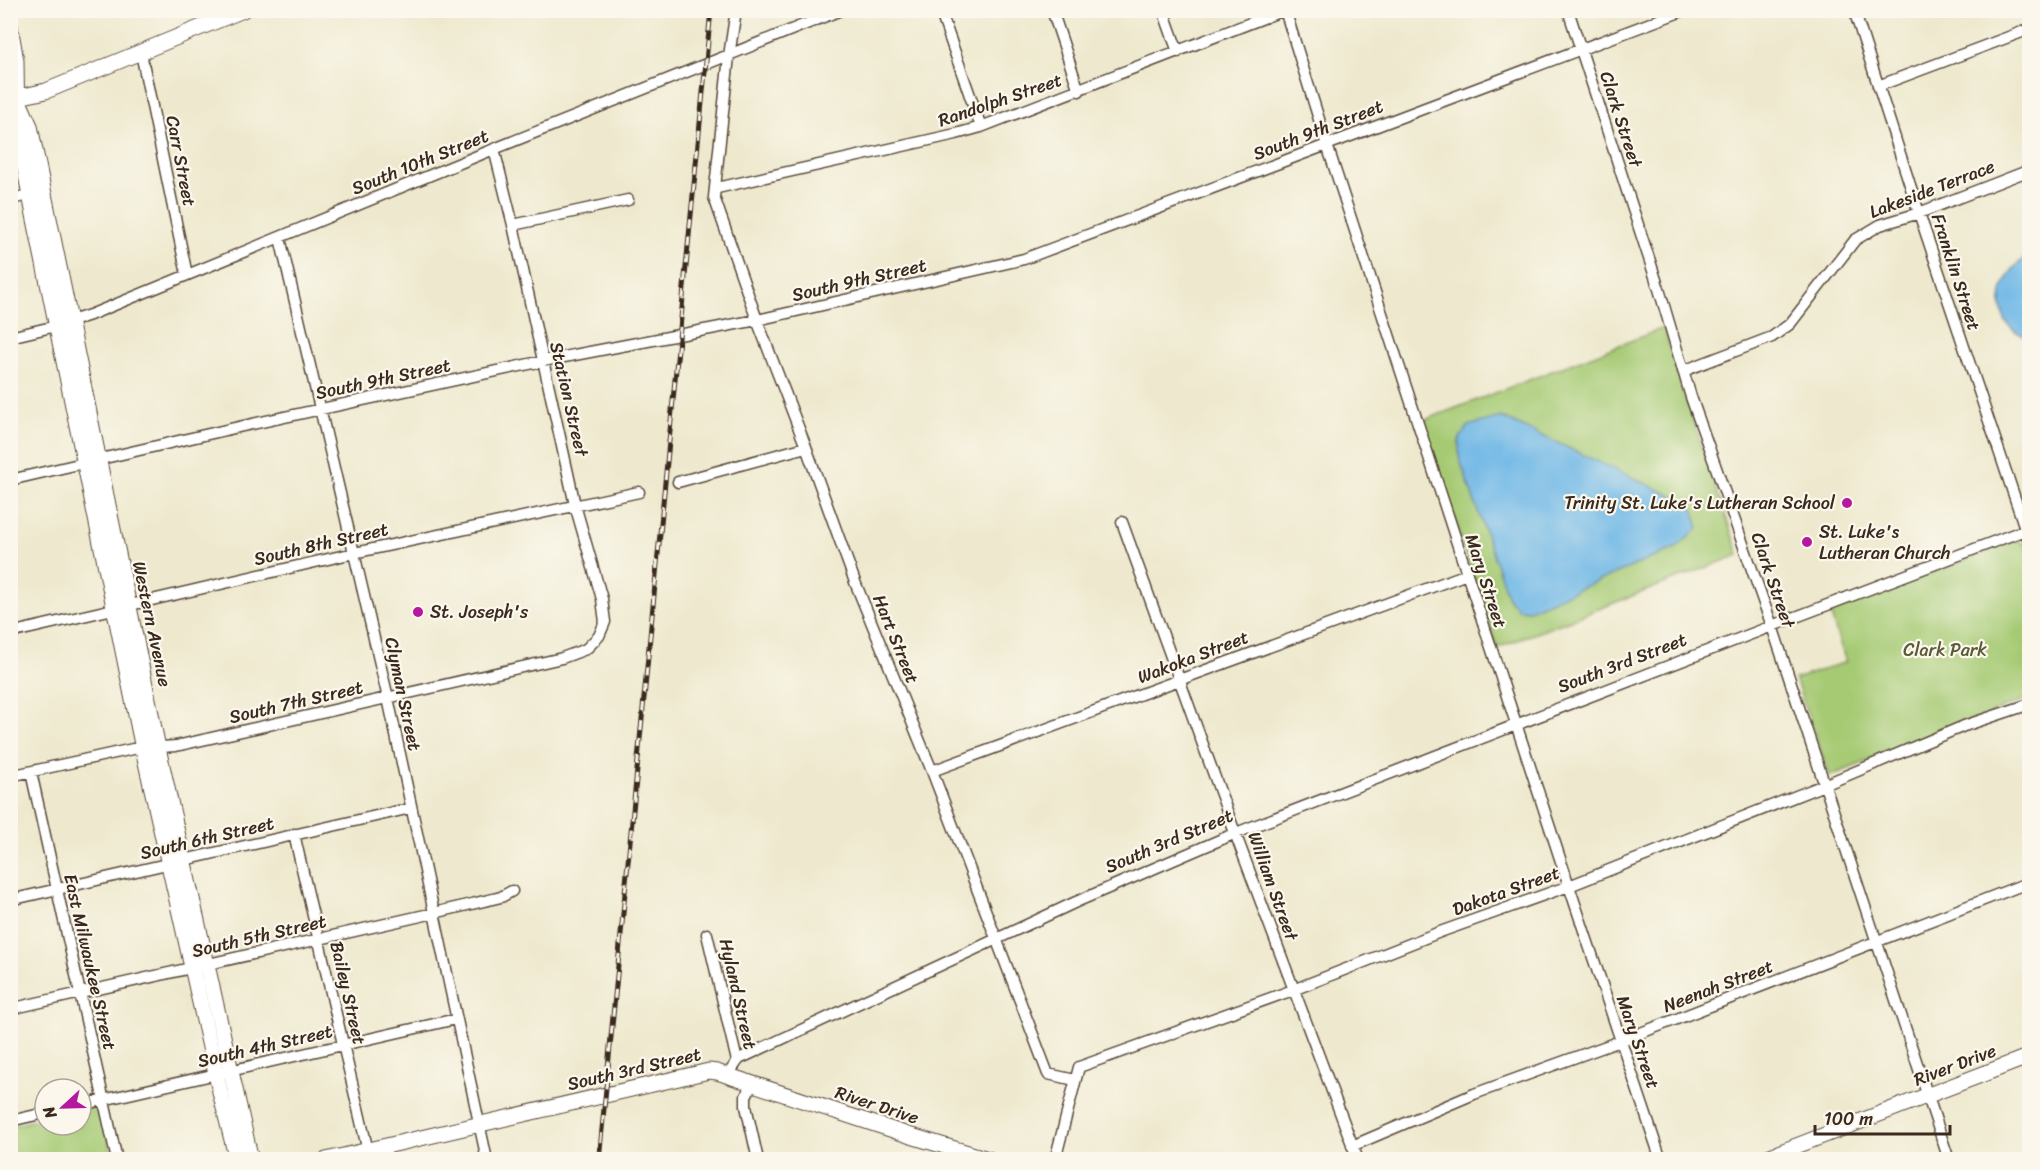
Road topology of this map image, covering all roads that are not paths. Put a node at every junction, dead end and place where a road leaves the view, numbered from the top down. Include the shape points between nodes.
1 (243, 10) edge
2 (736, 10) edge
3 (841, 10) edge
4 (940, 10) edge
5 (1052, 10) edge
6 (1163, 10) edge
7 (1285, 10) edge
8 (1568, 10) edge
9 (1685, 10) edge
10 (1854, 10) edge
11 (10, 26) edge
12 (2030, 29) edge
13 (1581, 49) junction
14 (1178, 52) junction
15 (141, 53) junction
16 (729, 56) junction
17 (1878, 86) junction
18 (1079, 91) junction
19 (14, 98) edge
20 (981, 127) junction
21 (1327, 145) junction
22 (494, 149) junction
23 (2030, 170) edge
24 (717, 188) junction
25 (37, 194) junction
26 (10, 199) edge
27 (628, 200) dead end
28 (1919, 213) junction
29 (513, 225) junction
30 (280, 238) junction
31 (187, 275) junction
32 (757, 320) junction
33 (63, 324) junction
34 (10, 337) edge
35 (543, 361) junction
36 (1683, 371) junction
37 (321, 409) junction
38 (806, 447) junction
39 (91, 461) junction
40 (10, 480) edge
41 (678, 482) dead end
42 (639, 492) dead end
43 (575, 505) junction
44 (1122, 522) dead end
45 (2027, 529) edge
46 (2030, 543) edge
47 (354, 553) junction
48 (1467, 574) junction
49 (122, 608) junction
50 (1772, 626) junction
51 (10, 633) edge
52 (586, 649) joint
53 (1179, 679) junction
54 (388, 698) junction
55 (2030, 704) edge
56 (1516, 726) junction
57 (150, 748) junction
58 (932, 771) junction
59 (31, 772) junction
60 (10, 776) edge
61 (1824, 785) junction
62 (411, 808) junction
63 (1236, 833) junction
64 (294, 834) junction
65 (176, 862) junction
66 (2030, 882) edge
67 (1569, 886) junction
68 (57, 890) junction
69 (512, 891) dead end
70 (10, 900) edge
71 (434, 913) junction
72 (706, 934) dead end
73 (995, 939) junction
74 (318, 940) junction
75 (1875, 943) junction
76 (199, 967) junction
77 (1293, 990) junction
78 (81, 993) junction
79 (10, 1009) edge
80 (456, 1019) junction
81 (1620, 1041) junction
82 (344, 1044) junction
83 (2030, 1056) edge
84 (737, 1061) junction
85 (223, 1073) junction
86 (727, 1076) junction
87 (1075, 1080) junction
88 (752, 1084) junction
89 (1928, 1096) junction
90 (104, 1100) junction
91 (93, 1102) edge
92 (33, 1116) edge
93 (10, 1121) edge
94 (480, 1125) junction
95 (1352, 1146) junction
96 (369, 1155) edge
97 (117, 1160) edge
98 (237, 1160) edge
99 (251, 1160) edge
100 (326, 1160) edge
101 (487, 1160) edge
102 (758, 1160) edge
103 (991, 1160) edge
104 (1055, 1160) edge
105 (1358, 1160) edge
106 (1661, 1160) edge
107 (1760, 1160) edge
108 (1949, 1160) edge

1 - 15 street
2 - 16 street, Hart Street
3 - 16 street, South 10th Street
4 - 20 street
5 - 18 street
6 - 14 street
7 - 14 street, Randolph Street
7 - 21 street, Mary Street
8 - 13 street, Clark Street
9 - 13 street, South 9th Street
10 - 17 street, Franklin Street
11 - 19 street, Western Avenue via 16,61
12 - 17 street
13 - 21 street, South 9th Street
13 - 36 street, Clark Street
14 - 18 street, Randolph Street
15 - 19 street via 46,91
15 - 31 street, Carr Street
16 - 22 street, South 10th Street
16 - 24 street, Hart Street
17 - 28 street, Franklin Street
18 - 20 street, Randolph Street
19 - 25 street, Western Avenue via 30,126
20 - 24 street, Randolph Street
21 - 32 street, South 9th Street via 1024,259
21 - 48 street, Mary Street
22 - 29 street, Station Street
22 - 30 street, South 10th Street
23 - 28 street, Lakeside Terrace
24 - 32 street, Hart Street via 714,197
25 - 26 street
25 - 33 street, Western Avenue
27 - 29 street
28 - 36 street, Lakeside Terrace via 1881,225 1855,240 1790,324 1772,337
28 - 45 street, Franklin Street
29 - 35 street, Station Street
30 - 31 street, South 10th Street
30 - 37 street, Clyman Street
31 - 33 street, South 10th Street
32 - 35 street, South 9th Street
32 - 38 street, Hart Street
33 - 34 street, South 10th Street
33 - 39 street, Western Avenue
35 - 37 street, South 9th Street
35 - 43 street, Station Street
36 - 50 street, Clark Street
37 - 39 street, South 9th Street
37 - 47 street, Clyman Street
38 - 41 street
38 - 58 street, Hart Street via 855,582
39 - 40 street, South 9th Street
39 - 49 street, Western Avenue
42 - 43 street, South 8th Street
43 - 47 street, South 8th Street
43 - 52 street, Station Street via 605,622 599,636
44 - 53 street, William Street
45 - 46 street, Franklin Street
45 - 50 street, South 3rd Street
47 - 49 street, South 8th Street
47 - 54 street, Clyman Street
48 - 53 street, Wakoka Street
48 - 56 street, Mary Street
49 - 51 street, South 8th Street
49 - 57 street, Western Avenue
50 - 56 street, South 3rd Street
50 - 61 street, Clark Street
52 - 54 street, South 7th Street
53 - 58 street, Wakoka Street
53 - 63 street, William Street
54 - 57 street, South 7th Street via 195,742
54 - 62 street, Clyman Street
55 - 61 street, Dakota Street via 1964,726
56 - 63 street, South 3rd Street
56 - 67 street, Mary Street
57 - 59 street, South 7th Street
57 - 65 street, Western Avenue
58 - 73 street, Hart Street
59 - 60 street, South 7th Street
59 - 68 street, East Milwaukee Street
61 - 67 street, Dakota Street
61 - 75 street, Clark Street
62 - 64 street, South 6th Street
62 - 71 street, Clyman Street
63 - 73 street, South 3rd Street
63 - 77 street, William Street
64 - 65 street, South 6th Street
64 - 74 street, Bailey Street
65 - 68 street, South 6th Street
65 - 76 street, Western Avenue
66 - 75 street, Neenah Street
67 - 77 street, Dakota Street
67 - 81 street, Mary Street
68 - 70 street, South 6th Street
68 - 78 street, East Milwaukee Street
69 - 71 street, South 5th Street
71 - 74 street, South 5th Street
71 - 80 street, Clyman Street
72 - 84 street, Hyland Street
73 - 84 street, South 3rd Street
73 - 87 street, Hart Street via 1048,1074
74 - 76 street, South 5th Street
74 - 82 street, Bailey Street
75 - 81 street, Neenah Street
75 - 89 street, Clark Street
76 - 78 street, South 5th Street
76 - 85 street, Western Avenue
77 - 87 street, Dakota Street via 1079,1067
77 - 95 street, William Street
78 - 79 street, South 5th Street
78 - 90 street, East Milwaukee Street
80 - 82 street, South 4th Street
80 - 94 street, Clyman Street
81 - 95 street, Neenah Street via 1474,1094
81 - 106 street, Mary Street
82 - 85 street, South 4th Street
82 - 96 street, Bailey Street
83 - 89 street, River Drive
84 - 86 street
85 - 90 street, South 4th Street
85 - 98 street, Western Avenue
85 - 99 street, Western Avenue
86 - 88 street, South 3rd Street
86 - 94 street, South 3rd Street via 700,1072
87 - 104 street
88 - 102 street via 746,1106
88 - 103 street, River Drive
89 - 107 street, River Drive
89 - 108 street, Clark Street
90 - 91 street, South 4th Street
90 - 97 street, East Milwaukee Street
92 - 93 street
94 - 96 street, South 3rd Street
94 - 101 street, Clyman Street
95 - 105 street, William Street
96 - 100 street, South 3rd Street

